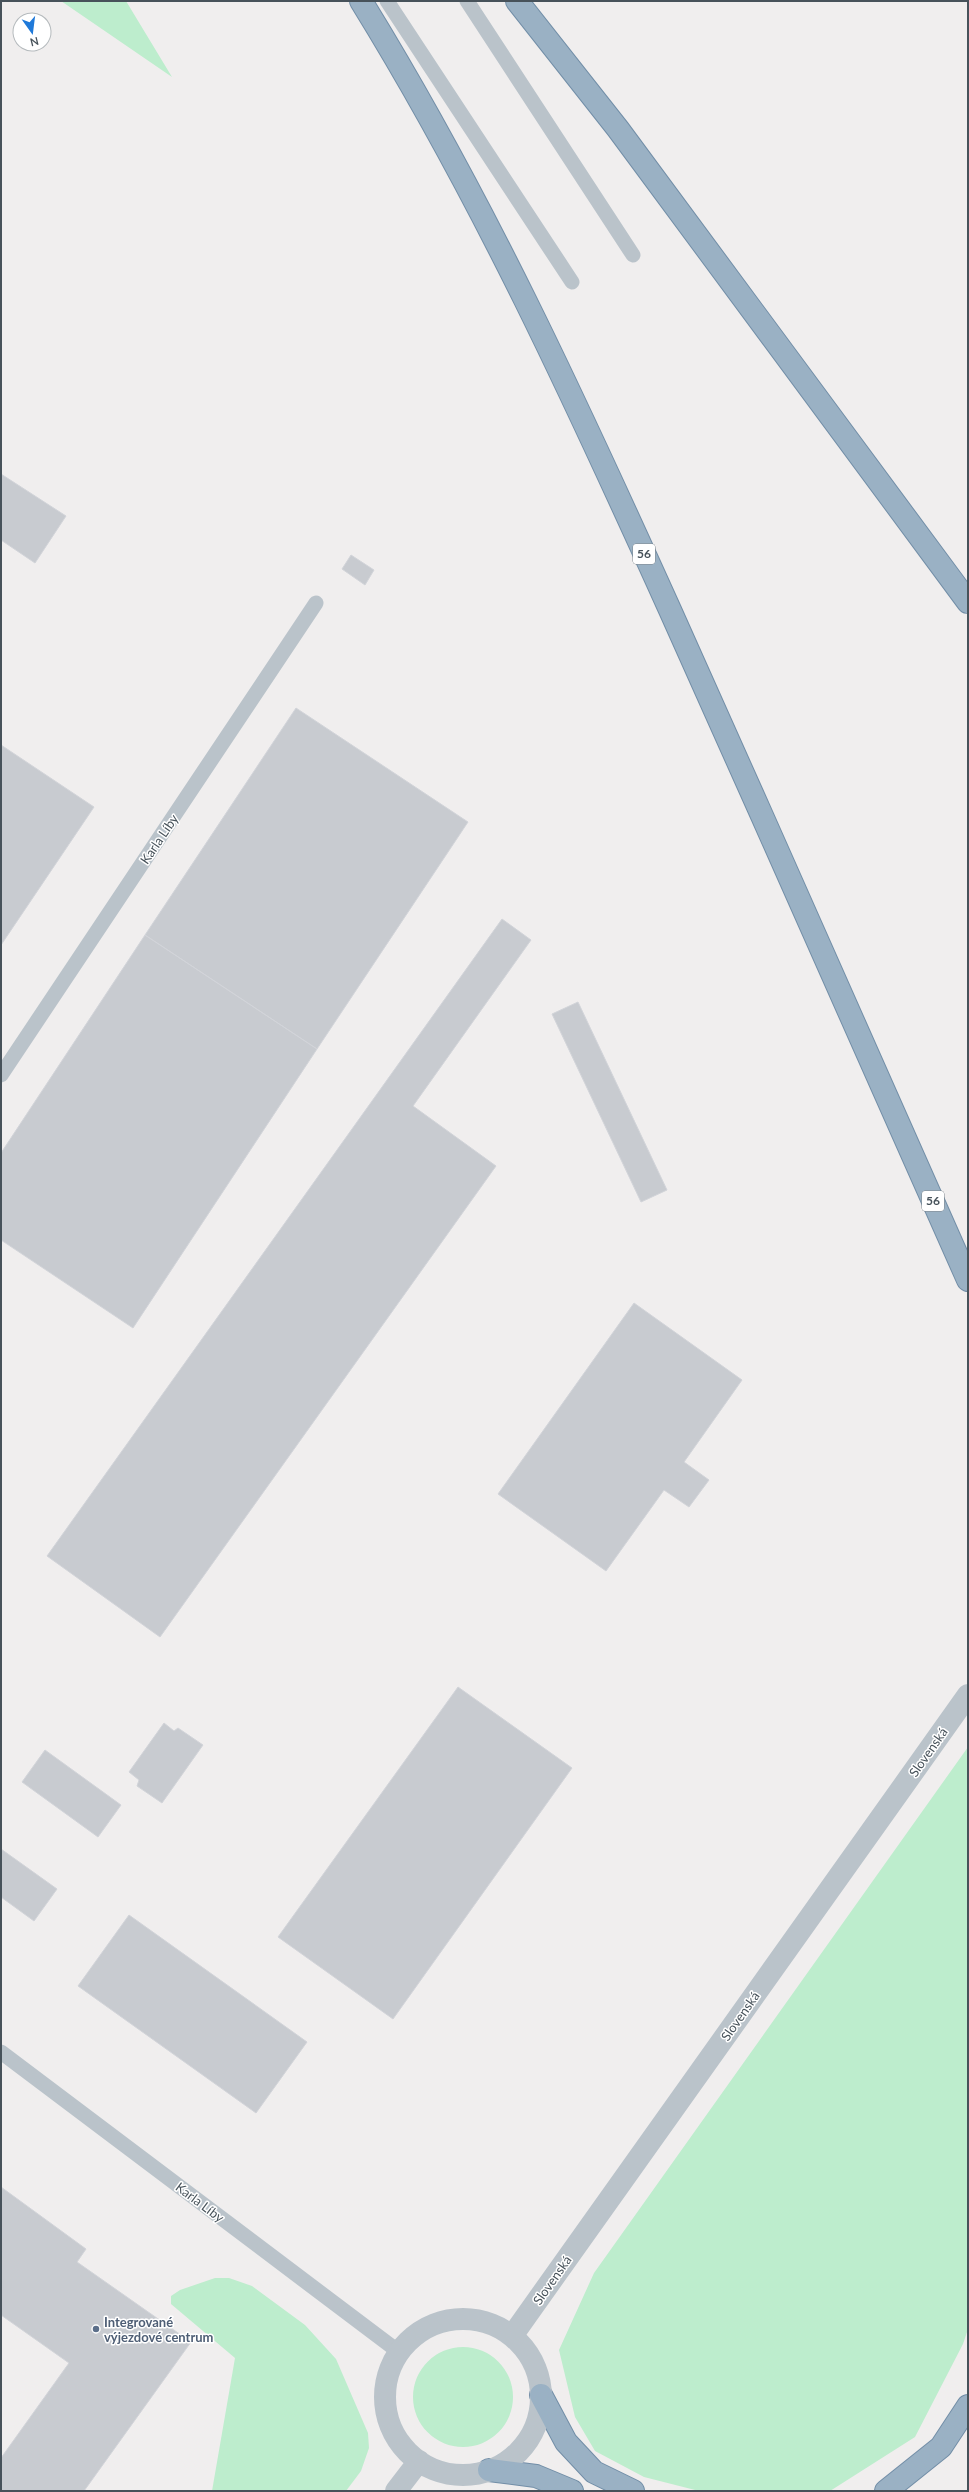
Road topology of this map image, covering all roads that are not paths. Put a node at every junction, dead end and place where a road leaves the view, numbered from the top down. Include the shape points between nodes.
1 (361, 1) edge
2 (386, 1) edge
3 (467, 1) edge
4 (517, 1) edge
5 (633, 255) dead end
6 (572, 282) dead end
7 (968, 602) edge
8 (316, 603) dead end
9 (1, 1075) edge
10 (968, 1280) edge
11 (968, 1695) edge
12 (1, 2052) edge
13 (512, 2336) junction
14 (398, 2352) junction
15 (541, 2395) junction
16 (968, 2406) edge
17 (419, 2461) junction
18 (489, 2470) junction
19 (396, 2491) edge
20 (572, 2491) edge
21 (633, 2491) edge
22 (886, 2491) edge

1 - 10 highway, 56 via 446,146 556,362 705,688
2 - 6 lane
3 - 5 lane
4 - 7 highway via 618,129
8 - 9 lane, Karla Líby
11 - 13 street, Slovenská
12 - 14 lane, Karla Líby
13 - 14 street via 490,2323 458,2320 439,2323 416,2334
13 - 15 street via 528,2353 538,2373
14 - 17 street via 388,2375 385,2399 388,2417 401,2444
15 - 18 street via 538,2419 527,2441 511,2459
15 - 21 highway via 566,2442 594,2472
16 - 22 highway via 941,2447
17 - 18 street via 441,2472 465,2475
17 - 19 street
18 - 20 highway via 536,2476

